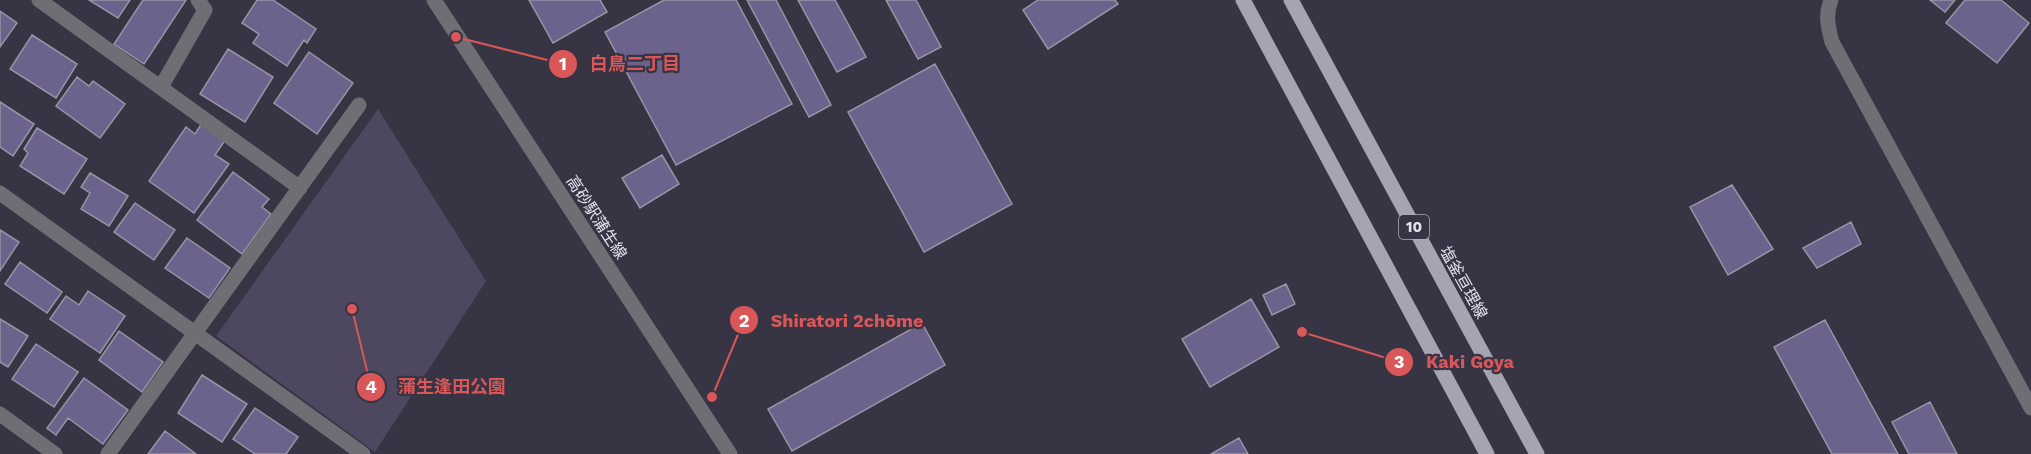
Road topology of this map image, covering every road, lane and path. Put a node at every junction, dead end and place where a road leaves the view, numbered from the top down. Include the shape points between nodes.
1 (39, 0) edge
2 (198, 0) edge
3 (434, 0) edge
4 (1243, 0) edge
5 (1291, 0) edge
6 (1831, 0) edge
7 (160, 87) junction
8 (359, 105) dead end
9 (300, 188) junction
10 (0, 193) edge
11 (195, 333) junction
12 (2031, 408) edge
13 (0, 414) edge
14 (56, 454) edge
15 (108, 454) edge
16 (363, 454) edge
17 (730, 454) edge
18 (1487, 454) edge
19 (1538, 454) edge

1 - 7 street
2 - 7 street via 205,10
3 - 17 street, 高砂駅蒲生線
4 - 18 main road, 10
5 - 19 main road, 塩釜亘理線 / 10
6 - 12 street via 1827,24 1832,42
7 - 9 street
8 - 9 street
9 - 11 street
10 - 11 street
11 - 15 street
11 - 16 street
13 - 14 street

